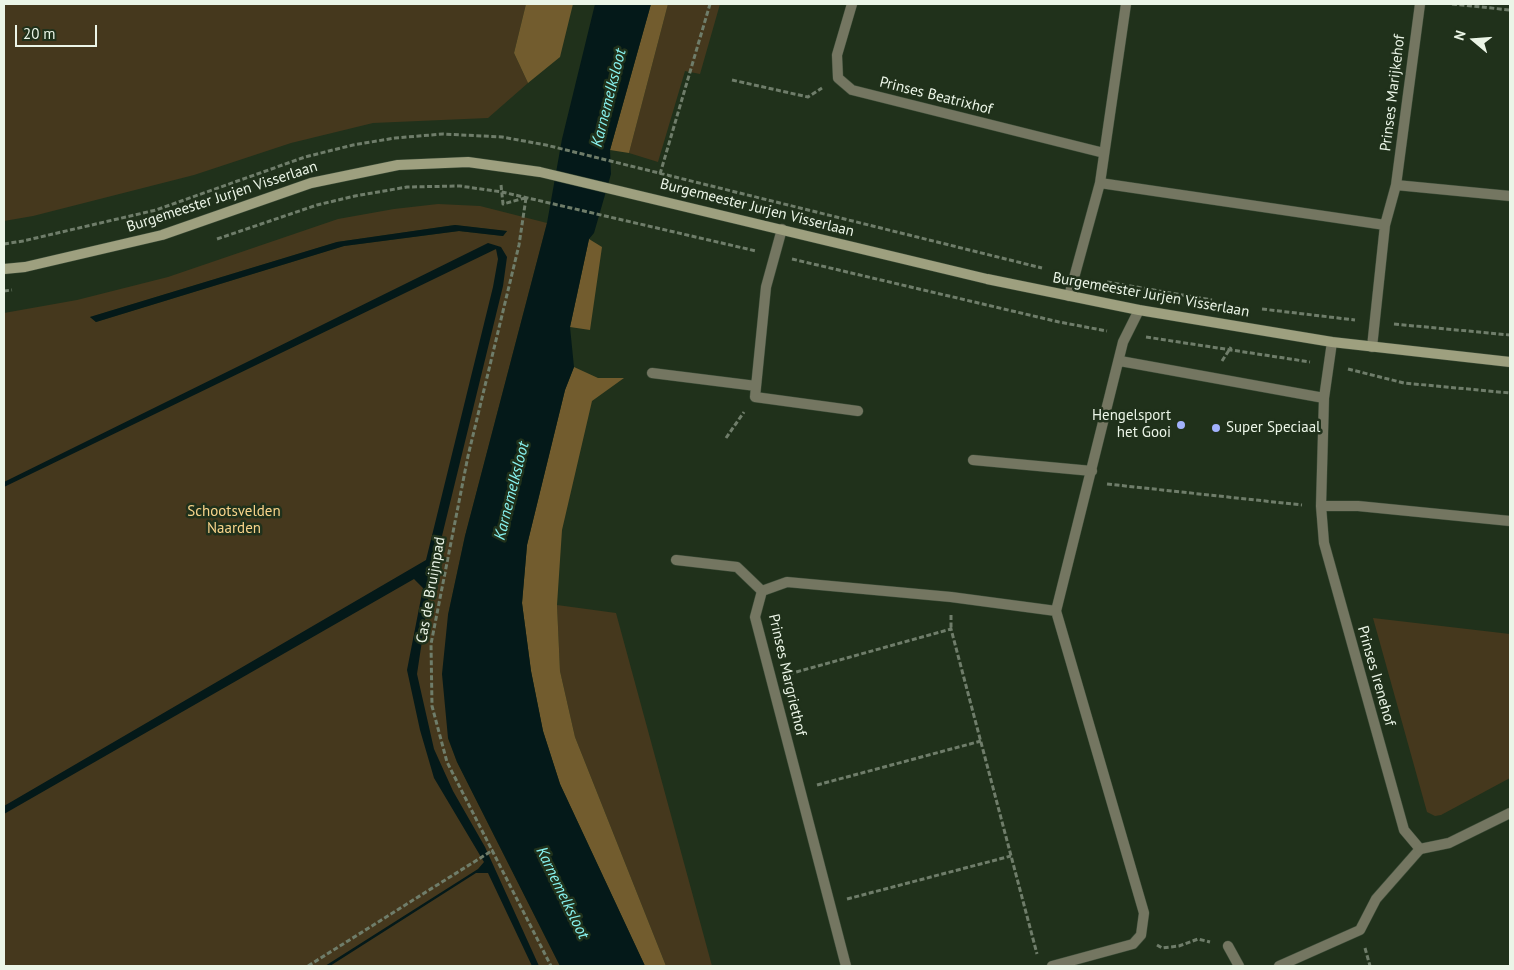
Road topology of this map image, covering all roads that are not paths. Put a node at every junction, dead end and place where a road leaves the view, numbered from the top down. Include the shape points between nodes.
1 (852, 4) edge
2 (1126, 4) edge
3 (1420, 4) edge
4 (1104, 154) junction
5 (1100, 183) junction
6 (1396, 185) junction
7 (1510, 196) edge
8 (1385, 225) junction
9 (782, 229) junction
10 (4, 269) edge
11 (1068, 296) junction
12 (1139, 310) junction
13 (1332, 342) junction
14 (1372, 347) junction
15 (1120, 361) junction
16 (1510, 362) edge
17 (652, 373) dead end
18 (756, 386) junction
19 (1324, 398) junction
20 (858, 411) dead end
21 (973, 460) dead end
22 (1092, 471) junction
23 (1321, 506) junction
24 (1510, 521) edge
25 (676, 560) dead end
26 (762, 592) junction
27 (1056, 610) junction
28 (1510, 813) edge
29 (1420, 849) junction
30 (1228, 946) road end
31 (846, 966) edge
32 (1052, 966) edge
33 (1239, 966) edge
34 (1279, 966) edge

1 - 4 street, Prinses Beatrixhof via 837,55 838,78 852,90
2 - 4 street
3 - 6 street, Prinses Marijkehof
4 - 5 street
5 - 8 street
5 - 11 street
6 - 7 street
6 - 8 street, Prinses Marijkehof
8 - 14 street, Prinses Marijkehof
9 - 10 street, Burgemeester Jurjen Visserlaan via 540,172 468,162 398,165 311,182 162,235
9 - 11 street, Burgemeester Jurjen Visserlaan
9 - 18 street via 766,287
11 - 12 street, Burgemeester Jurjen Visserlaan
12 - 13 street, Burgemeester Jurjen Visserlaan
12 - 15 street via 1123,342
13 - 14 street, Burgemeester Jurjen Visserlaan
13 - 19 street, Prinses Irenehof
14 - 16 street, Burgemeester Jurjen Visserlaan
15 - 19 street
15 - 22 street
17 - 18 street
18 - 20 street via 754,397
19 - 23 street, Prinses Irenehof
21 - 22 street
22 - 27 street
23 - 24 street via 1358,506
23 - 29 street, Prinses Irenehof via 1324,543 1404,830
25 - 26 street via 737,567
26 - 27 street via 787,582
26 - 31 street, Prinses Margriethof via 754,617
27 - 32 street via 1144,913 1140,935 1133,944
28 - 29 street via 1449,843
29 - 34 street via 1376,899 1360,930
30 - 33 street

